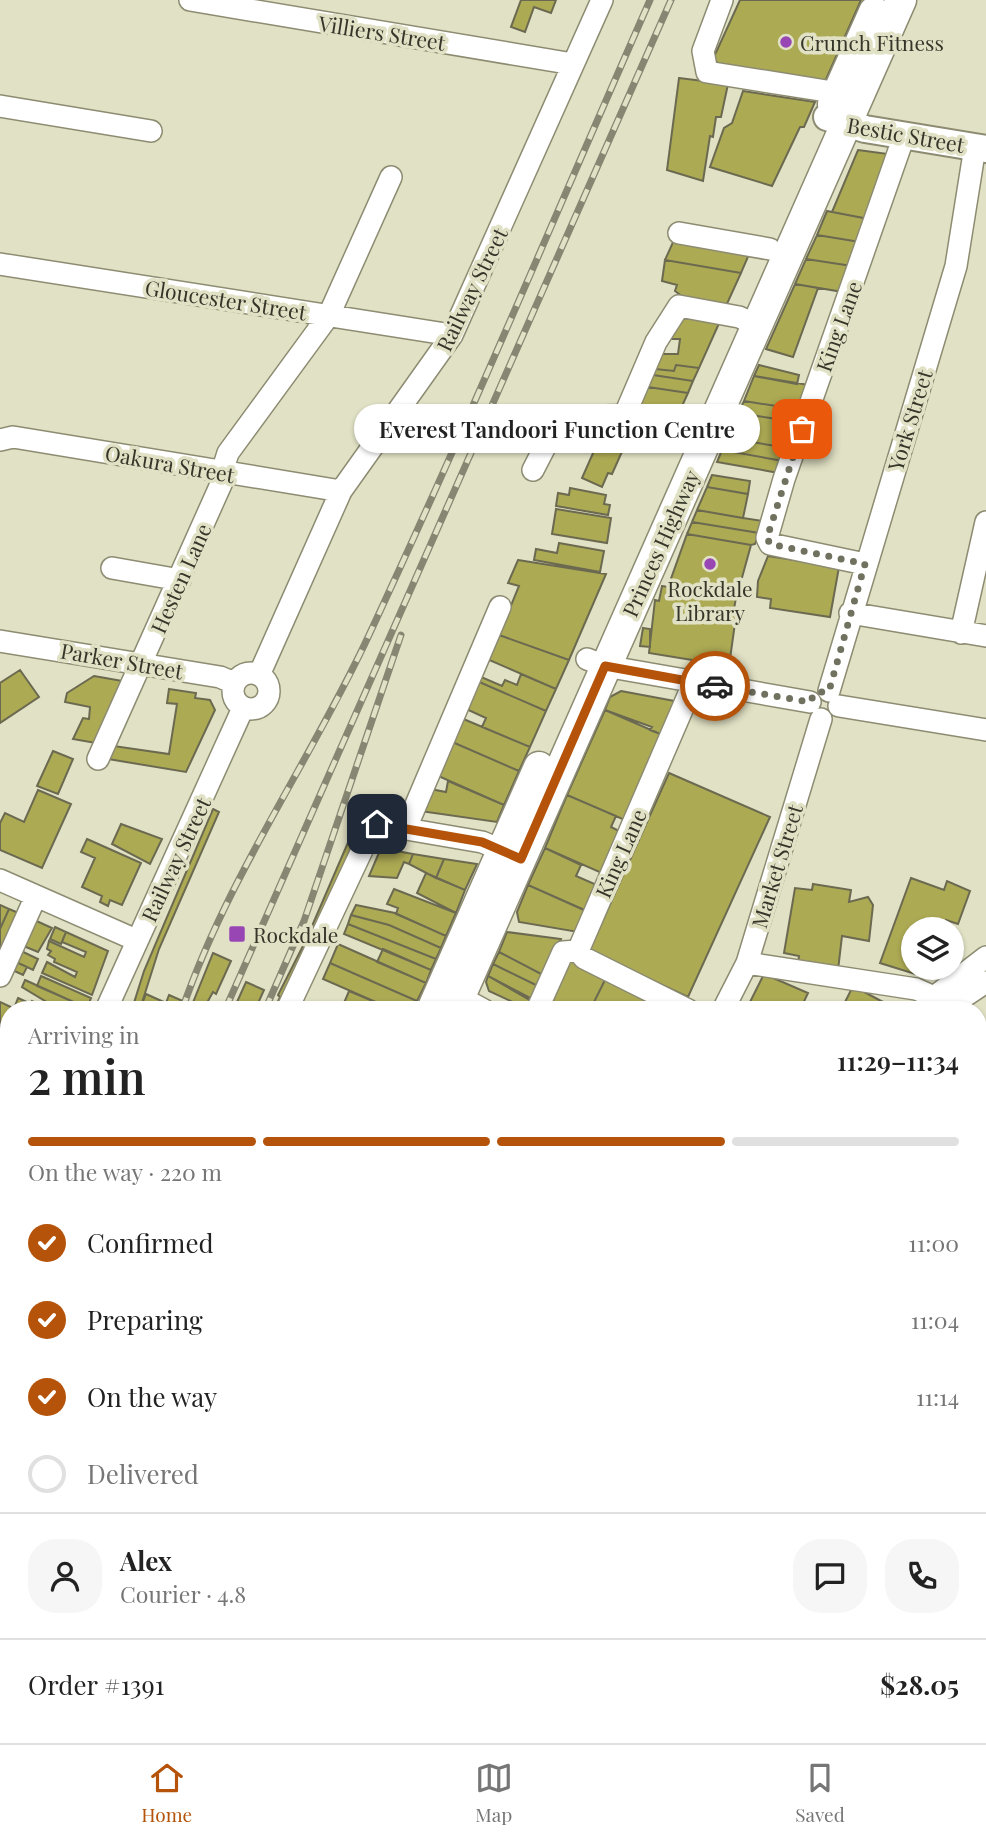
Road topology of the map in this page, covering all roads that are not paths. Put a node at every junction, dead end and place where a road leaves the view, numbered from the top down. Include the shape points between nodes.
1 (190, 0) edge
2 (602, 0) edge
3 (722, 0) edge
4 (879, 0) edge
5 (901, 0) edge
6 (573, 64) junction
7 (0, 106) edge
8 (837, 112) junction
9 (151, 131) dead end
10 (904, 136) junction
11 (981, 148) edge
12 (391, 177) dead end
13 (679, 233) dead end
14 (770, 249) junction
15 (0, 264) edge
16 (329, 315) junction
17 (748, 321) junction
18 (452, 335) junction
19 (629, 416) junction
20 (516, 424) dead end
21 (701, 428) junction
22 (4, 435) edge
23 (550, 437) junction
24 (533, 470) dead end
25 (224, 472) junction
26 (341, 491) junction
27 (986, 522) edge
28 (865, 564) junction
29 (111, 568) dead end
30 (180, 580) junction
31 (500, 607) dead end
32 (850, 613) junction
33 (961, 633) junction
34 (986, 636) edge
35 (4, 641) edge
36 (143, 663) junction
37 (596, 663) junction
38 (259, 675) junction
39 (694, 682) junction
40 (234, 683) junction
41 (834, 698) junction
42 (243, 708) junction
43 (816, 710) junction
44 (986, 730) edge
45 (98, 759) dead end
46 (406, 828) junction
47 (512, 854) junction
48 (0, 880) edge
49 (36, 896) junction
50 (136, 940) junction
51 (578, 951) junction
52 (986, 957) edge
53 (747, 963) junction
54 (0, 976) edge
55 (986, 982) edge
56 (110, 1001) edge
57 (292, 1001) edge
58 (437, 1001) edge
59 (467, 1001) edge
60 (541, 1001) edge
61 (670, 1001) edge
62 (728, 1001) edge
63 (929, 1001) edge
64 (939, 1001) edge
65 (945, 1001) edge

1 - 6 street, Villiers Street
2 - 6 street, Railway Street
3 - 8 street via 703,51 707,72
4 - 8 highway, Princes Highway
5 - 8 highway, Princes Highway
6 - 18 street, Railway Street
7 - 9 street
8 - 10 main road, Bestic Street
8 - 14 highway, Princes Highway
8 - 17 highway, Princes Highway
10 - 11 main road, Bestic Street
10 - 28 street, King Lane via 767,538 770,544
11 - 28 street, York Street via 956,266
12 - 16 street, Hesten Lane
13 - 14 street
14 - 17 highway, Princes Highway
15 - 16 street, Gloucester Street
16 - 18 street, Gloucester Street
16 - 25 street, Hesten Lane via 228,453
17 - 19 street via 679,306 675,309 650,353 626,412
17 - 21 highway, Princes Highway
18 - 26 street, Railway Street
19 - 21 street
19 - 23 street via 588,415
20 - 23 street
21 - 37 highway, Princes Highway
22 - 25 street, Oakura Street
23 - 24 street
25 - 26 street, Oakura Street
25 - 30 street, Hesten Lane
26 - 38 street, Railway Street
27 - 33 street
28 - 32 street, York Street
29 - 30 street
30 - 36 street, Hesten Lane
31 - 46 street
32 - 33 street
32 - 41 street, York Street
33 - 34 street
35 - 36 street, Parker Street
36 - 40 street, Parker Street
36 - 45 street, Hesten Lane
37 - 39 street
37 - 47 highway, Princes Highway
38 - 40 street via 242,675
38 - 42 street via 268,684 265,702 255,709
39 - 43 street
39 - 51 street, King Lane
40 - 42 street via 233,695
41 - 43 street via 815,693
41 - 44 street
42 - 50 street, Railway Street
43 - 53 street, Market Street
46 - 47 street via 482,842
46 - 57 street via 381,824 373,828
47 - 58 highway, Princes Highway
47 - 59 highway, Princes Highway
48 - 49 street
49 - 50 street
49 - 54 street
50 - 56 street, Railway Street
51 - 60 street, King Lane via 563,952
51 - 61 street
52 - 64 street
53 - 62 street, Market Street
53 - 63 street via 916,989
55 - 65 street

